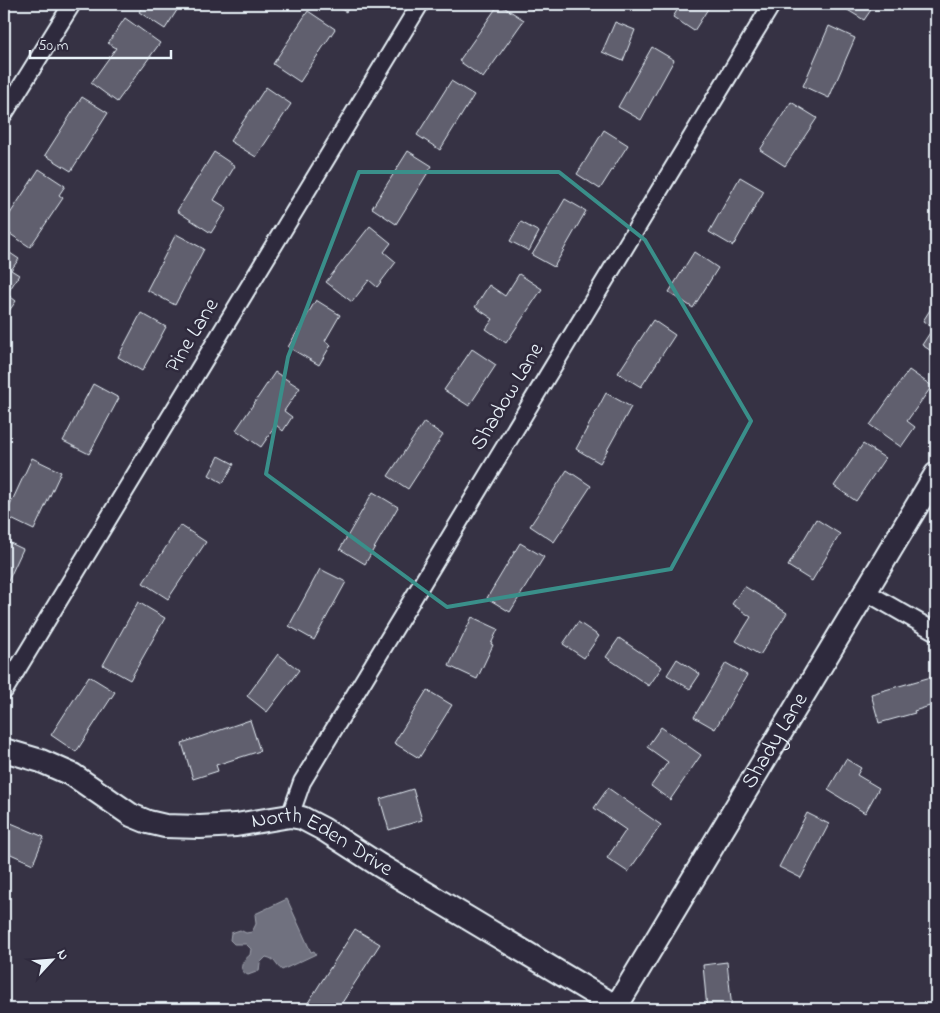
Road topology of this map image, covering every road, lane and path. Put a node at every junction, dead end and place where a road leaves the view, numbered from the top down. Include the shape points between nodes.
1 (72, 4) edge
2 (420, 4) edge
3 (772, 4) edge
4 (4, 114) edge
5 (936, 474) edge
6 (866, 592) junction
7 (936, 632) edge
8 (4, 691) edge
9 (4, 750) edge
10 (290, 816) junction
11 (617, 1008) edge

1 - 4 street
2 - 8 street, Pine Lane
3 - 10 street, Shadow Lane via 302,782
5 - 6 street, Shady Lane
6 - 7 street
6 - 11 street, Shady Lane
9 - 10 street, North Eden Drive via 73,775 132,816 165,826 236,825
10 - 11 street, North Eden Drive via 302,818 323,829

